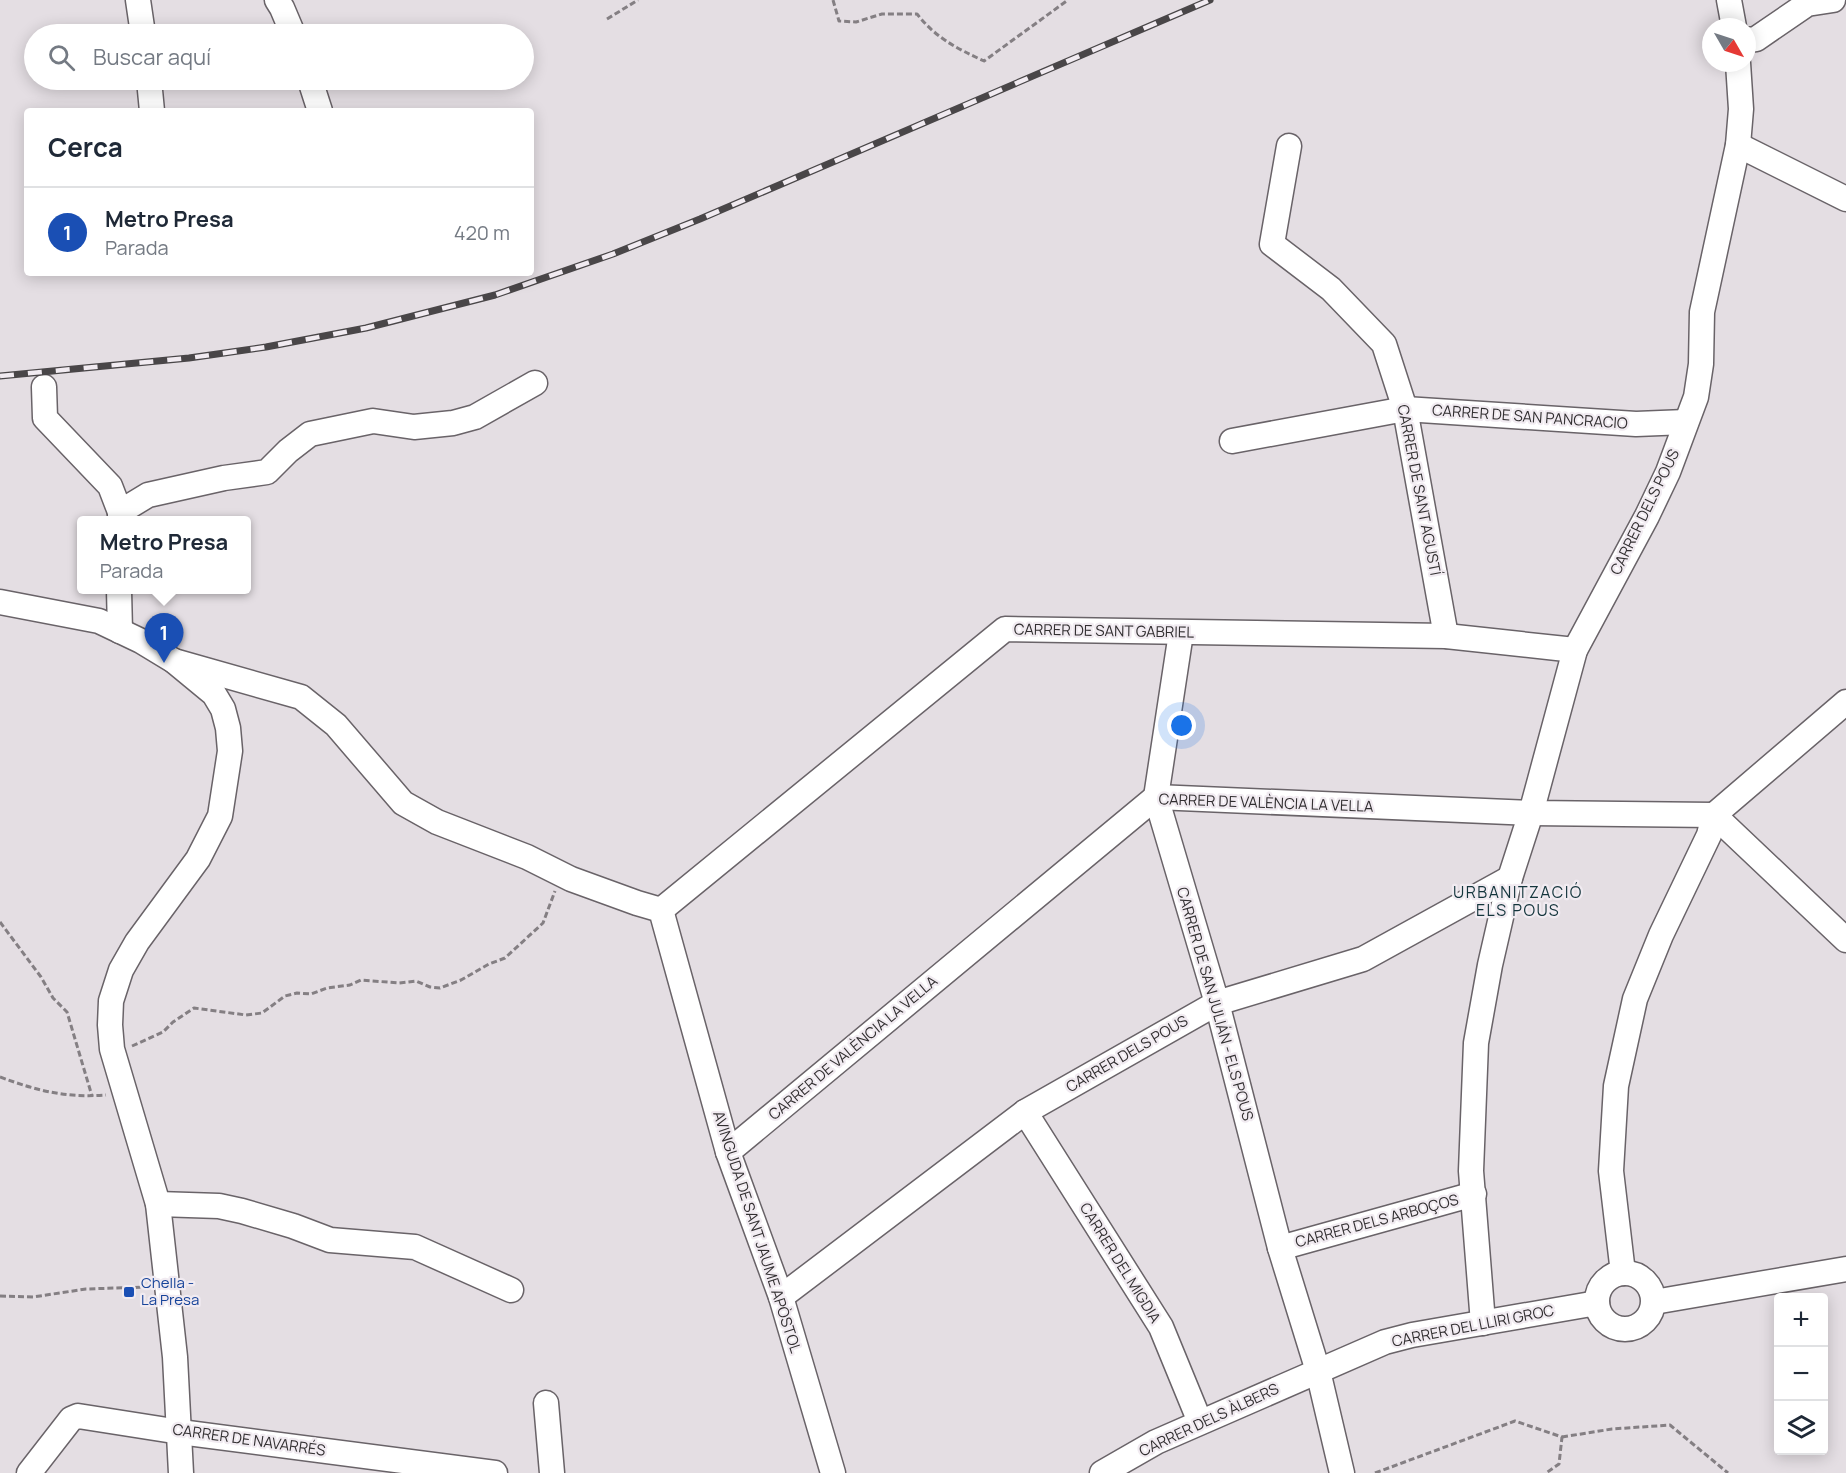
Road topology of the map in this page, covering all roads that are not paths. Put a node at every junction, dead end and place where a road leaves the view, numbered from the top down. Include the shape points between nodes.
1 (138, 0) edge
2 (277, 0) edge
3 (1729, 0) edge
4 (1833, 0) edge
5 (1732, 18) edge
6 (142, 24) edge
7 (288, 24) edge
8 (1756, 39) edge
9 (1739, 72) edge
10 (150, 90) edge
11 (313, 90) edge
12 (152, 108) edge
13 (319, 108) edge
14 (1289, 146) dead end
15 (1738, 146) junction
16 (1846, 199) edge
17 (535, 383) dead end
18 (44, 387) dead end
19 (1405, 410) junction
20 (1686, 422) junction
21 (1232, 441) dead end
22 (120, 516) edge
23 (119, 594) edge
24 (0, 602) edge
25 (120, 631) junction
26 (1181, 633) junction
27 (1446, 636) junction
28 (1575, 650) junction
29 (174, 661) junction
30 (1846, 702) edge
31 (1156, 796) junction
32 (1531, 813) junction
33 (1714, 815) junction
34 (1510, 878) junction
35 (661, 910) junction
36 (1846, 940) edge
37 (1217, 1003) junction
38 (1025, 1112) junction
39 (728, 1152) junction
40 (1474, 1194) junction
41 (158, 1204) junction
42 (1280, 1248) junction
43 (1846, 1269) edge
44 (1623, 1273) junction
45 (511, 1290) dead end
46 (781, 1297) junction
47 (1653, 1302) junction
48 (1597, 1303) junction
49 (1483, 1323) junction
50 (1318, 1371) junction
51 (546, 1402) dead end
52 (1200, 1422) junction
53 (180, 1432) junction
54 (29, 1473) edge
55 (181, 1473) edge
56 (495, 1473) edge
57 (552, 1473) edge
58 (833, 1473) edge
59 (1102, 1473) edge
60 (1342, 1473) edge

1 - 6 street
2 - 7 street
3 - 5 street
4 - 8 street via 1807,4
9 - 15 street, CARRER DELS POUS
10 - 12 street
11 - 13 street
14 - 19 street, CARRER DE SANT AGUSTÍ via 1272,244 1331,289 1384,344
15 - 16 street
15 - 20 street, CARRER DELS POUS via 1702,312 1696,397
17 - 22 street via 475,417 453,423 414,428 373,422 310,434 267,472 148,495
18 - 22 street via 45,418 110,486
19 - 20 street, CARRER DE SAN PANCRACIO via 1636,424
19 - 21 street, CARRER DE SAN PANCRACIO
19 - 27 street, CARRER DE SANT AGUSTÍ
20 - 28 street, CARRER DELS POUS via 1647,516
23 - 25 street
24 - 25 street via 99,621
25 - 29 street
26 - 27 street, CARRER DE SANT GABRIEL
26 - 31 street, CARRER DE SAN JULIÁN - ELS POUS
26 - 35 street, CARRER DE SANT GABRIEL via 1005,629
27 - 28 street, CARRER DE SANT GABRIEL
28 - 32 street, CARRER DELS POUS
29 - 35 street via 301,697 336,725 403,803 437,822 561,874
29 - 41 street via 214,694 223,709 230,751 220,816 198,859 137,942 121,970 111,1001 112,1050
30 - 33 street
31 - 32 street, CARRER DE VALÈNCIA LA VELLA
31 - 37 street, CARRER DE SAN JULIÁN - ELS POUS
31 - 39 street, CARRER DE VALÈNCIA LA VELLA
32 - 33 street, CARRER DE VALÈNCIA LA VELLA
32 - 34 street, CARRER DELS POUS
33 - 36 street
33 - 44 street via 1709,835 1635,999 1616,1086 1611,1171
34 - 37 street, CARRER DELS POUS via 1363,959
34 - 40 street, CARRER DELS POUS via 1476,1043 1471,1171
35 - 39 street, AVINGUDA DE SANT JAUME APÒSTOL
37 - 38 street, CARRER DELS POUS
37 - 42 street, CARRER DE SAN JULIÁN - ELS POUS
38 - 46 street, CARRER DELS POUS
38 - 52 street, CARRER DEL MIGDIA via 1161,1327
39 - 46 street, AVINGUDA DE SANT JAUME APÒSTOL
40 - 42 street, CARRER DELS ARBOÇOS
40 - 49 street, CARRER DELS POUS
41 - 45 street via 219,1206 330,1240 415,1247
41 - 53 street
42 - 50 street, CARRER DE SAN JULIÁN - ELS POUS
43 - 47 street
44 - 47 street via 1646,1282
44 - 48 street via 1605,1281
46 - 58 street, AVINGUDA DE SANT JAUME APÒSTOL
47 - 48 street via 1644,1323 1627,1330 1610,1326 1600,1316
48 - 49 street, CARRER DEL LLIRI GROC
49 - 50 street, CARRER DEL LLIRI GROC via 1385,1342
50 - 52 street, CARRER DELS ÀLBERS
50 - 60 street, CARRER DE SAN JULIÁN - ELS POUS
51 - 57 street
52 - 59 street, CARRER DELS ÀLBERS
53 - 54 street, CARRER DE NAVARRÉS via 78,1416 71,1419
53 - 55 street
53 - 56 street, CARRER DE NAVARRÉS

